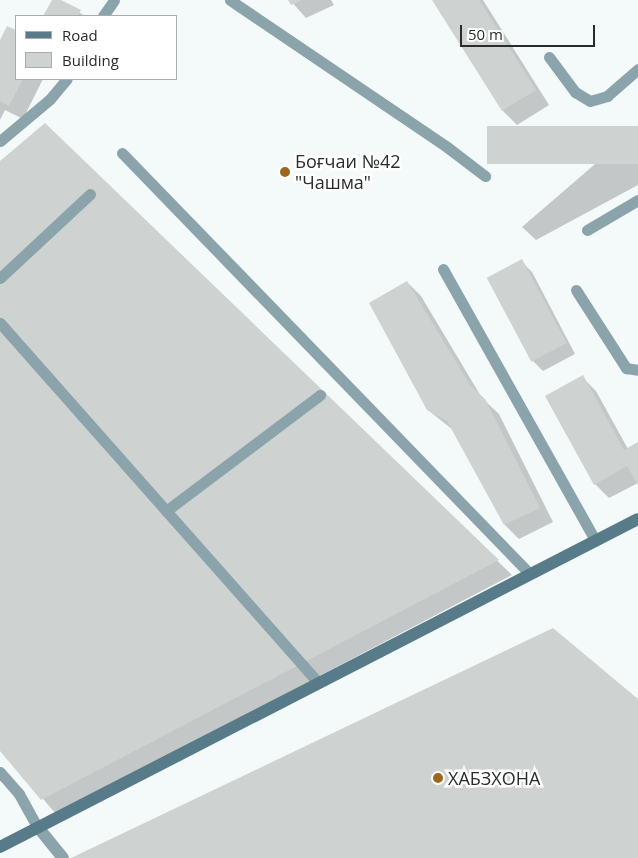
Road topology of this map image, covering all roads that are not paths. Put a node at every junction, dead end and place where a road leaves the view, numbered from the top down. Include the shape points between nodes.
1 (114, 0) edge
2 (230, 0) edge
3 (104, 15) edge
4 (550, 57) dead end
5 (638, 69) edge
6 (66, 80) edge
7 (0, 141) edge
8 (122, 153) dead end
9 (484, 176) dead end
10 (90, 194) dead end
11 (638, 200) edge
12 (587, 230) dead end
13 (443, 270) dead end
14 (0, 278) edge
15 (576, 290) dead end
16 (0, 324) edge
17 (638, 370) edge
18 (320, 396) dead end
19 (166, 511) junction
20 (638, 519) edge
21 (596, 540) junction
22 (530, 574) junction
23 (318, 682) junction
24 (0, 772) edge
25 (37, 826) junction
26 (0, 847) edge
27 (64, 858) edge

1 - 3 lane
2 - 9 lane via 447,147
4 - 5 lane via 575,92 590,101 607,96
6 - 7 lane via 50,99
8 - 22 lane
10 - 14 lane
11 - 12 lane
13 - 21 lane
15 - 17 lane via 626,368
16 - 19 lane
18 - 19 lane
19 - 23 lane
20 - 21 street
21 - 22 street
22 - 23 street
23 - 25 street
24 - 25 lane via 19,794
25 - 26 street
25 - 27 street

